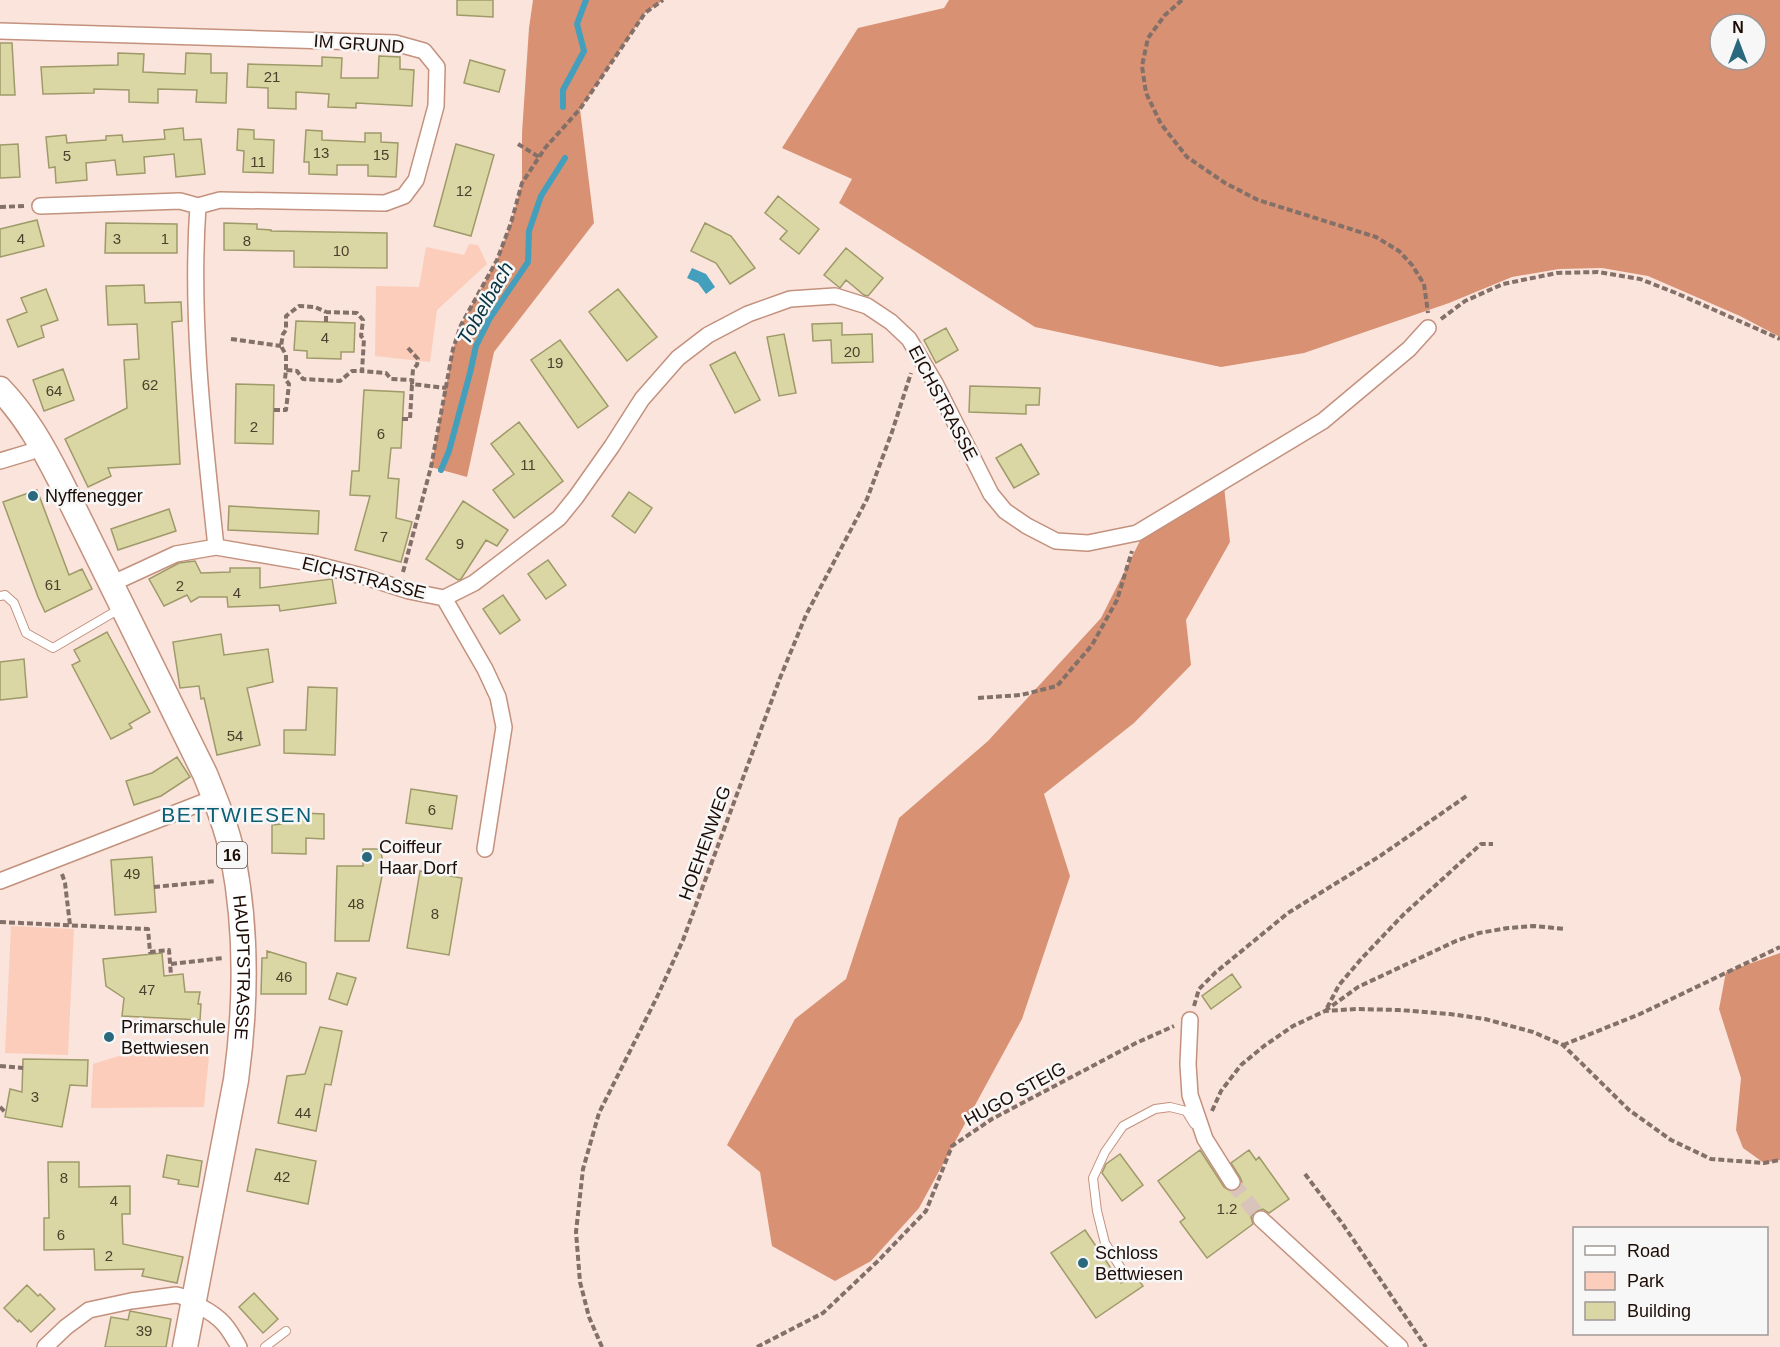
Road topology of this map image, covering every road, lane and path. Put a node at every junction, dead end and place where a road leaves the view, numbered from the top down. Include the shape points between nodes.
1 (663, 0) edge
2 (1182, 0) edge
3 (0, 32) edge
4 (518, 144) dead end
5 (539, 157) junction
6 (40, 206) joint
7 (198, 206) junction
8 (0, 207) edge
9 (326, 312) junction
10 (326, 322) dead end
11 (1428, 328) junction
12 (231, 339) dead end
13 (1780, 339) edge
14 (280, 346) junction
15 (408, 348) dead end
16 (917, 355) junction
17 (286, 370) junction
18 (362, 371) junction
19 (412, 382) junction
20 (446, 387) junction
21 (0, 389) edge
22 (274, 410) dead end
23 (402, 419) dead end
24 (42, 445) junction
25 (0, 461) edge
26 (1137, 533) junction
27 (216, 547) junction
28 (111, 585) junction
29 (399, 588) junction
30 (0, 596) edge
31 (444, 598) junction
32 (123, 608) junction
33 (978, 698) dead end
34 (1468, 795) dead end
35 (214, 798) junction
36 (1493, 844) dead end
37 (485, 849) dead end
38 (56, 859) junction
39 (222, 880) dead end
40 (0, 881) edge
41 (154, 887) dead end
42 (0, 922) edge
43 (70, 925) junction
44 (1565, 929) dead end
45 (1780, 946) edge
46 (223, 958) dead end
47 (171, 964) junction
48 (171, 975) dead end
49 (1325, 1011) junction
50 (1190, 1020) junction
51 (1563, 1045) junction
52 (0, 1066) edge
53 (23, 1068) dead end
54 (0, 1107) edge
55 (6, 1113) dead end
56 (1204, 1139) junction
57 (1780, 1160) edge
58 (1305, 1173) dead end
59 (1232, 1182) tunnel mouth
60 (1261, 1219) tunnel mouth
61 (1122, 1270) dead end
62 (193, 1302) junction
63 (286, 1331) dead end
64 (45, 1347) edge
65 (185, 1347) edge
66 (239, 1347) edge
67 (265, 1347) edge
68 (602, 1347) edge
69 (757, 1347) edge
70 (1400, 1347) edge
71 (1426, 1347) edge

1 - 5 path via 645,13 580,109
2 - 11 path via 1148,38 1142,66 1146,93 1161,124 1186,157 1258,200 1376,237 1399,250 1424,284
3 - 7 street, IM GRUND via 395,43 424,51 437,67 436,106 416,180 404,196 385,203 220,200
4 - 5 path
5 - 20 path via 522,183 497,260 461,325
6 - 7 street, IM GRUND via 180,201
6 - 8 path
7 - 27 street via 198,365
9 - 10 path
9 - 14 path via 299,306 286,316
9 - 18 path via 357,313 363,320
11 - 13 path via 1465,301 1503,284 1557,273 1598,272 1649,282
11 - 26 street, EICHSTRASSE via 1409,349 1323,421
12 - 14 path
14 - 17 path via 286,355
15 - 19 path via 418,359
16 - 26 street, EICHSTRASSE via 991,494 1005,511 1056,541 1088,543
16 - 31 street, EICHSTRASSE via 909,339 891,322 867,306 835,296 789,299 748,314 708,335 678,358 642,399 559,518 474,583
16 - 68 path, HOEHENWEG via 867,499 806,615 780,678 683,940 599,1113 583,1169 576,1232 580,1282
17 - 18 path via 297,372 303,379 340,381 352,371
17 - 22 path via 286,410
18 - 19 path via 386,373 391,379
19 - 20 path
19 - 23 path via 410,419
20 - 29 path via 431,467
21 - 24 main road, HAUPTSTRASSE / 16
24 - 25 street
24 - 28 main road, HAUPTSTRASSE / 16
26 - 33 path via 1117,600 1092,645 1057,686 1021,695
27 - 28 street, EICHSTRASSE via 176,554
27 - 29 street, EICHSTRASSE via 310,563
28 - 32 main road, HAUPTSTRASSE / 16
29 - 31 street, EICHSTRASSE
30 - 32 lane via 5,595 14,603 26,633 53,648
31 - 37 street via 485,669 498,697 504,727
32 - 35 main road, HAUPTSTRASSE / 16
34 - 50 path via 1288,913 1243,949 1199,989
35 - 38 street
35 - 62 main road, HAUPTSTRASSE / 16 via 232,855 240,902 242,1038
36 - 49 path via 1481,844 1404,914 1339,985
38 - 40 street
38 - 43 path via 65,883
39 - 41 path
42 - 43 path
43 - 47 path via 148,929 150,952 169,950
44 - 49 path via 1534,926 1479,933 1358,987
45 - 51 path via 1640,1014
46 - 47 path
47 - 48 path
49 - 51 path via 1399,1010 1485,1018
49 - 56 path via 1293,1026 1241,1065 1221,1091
50 - 56 street via 1190,1095
50 - 69 path, HUGO STEIG via 1136,1043 992,1119 952,1146 926,1211 878,1261 823,1313
51 - 57 path via 1629,1110 1671,1140 1711,1159 1764,1163
52 - 53 path
54 - 55 path
56 - 59 street
56 - 61 lane via 1186,1111 1170,1107 1155,1109 1123,1126 1105,1152 1093,1178 1097,1211 1105,1243
58 - 71 path
60 - 70 street
62 - 64 street via 182,1296 163,1296 89,1311
62 - 65 main road, HAUPTSTRASSE / 16
62 - 66 street via 221,1318
63 - 67 lane

